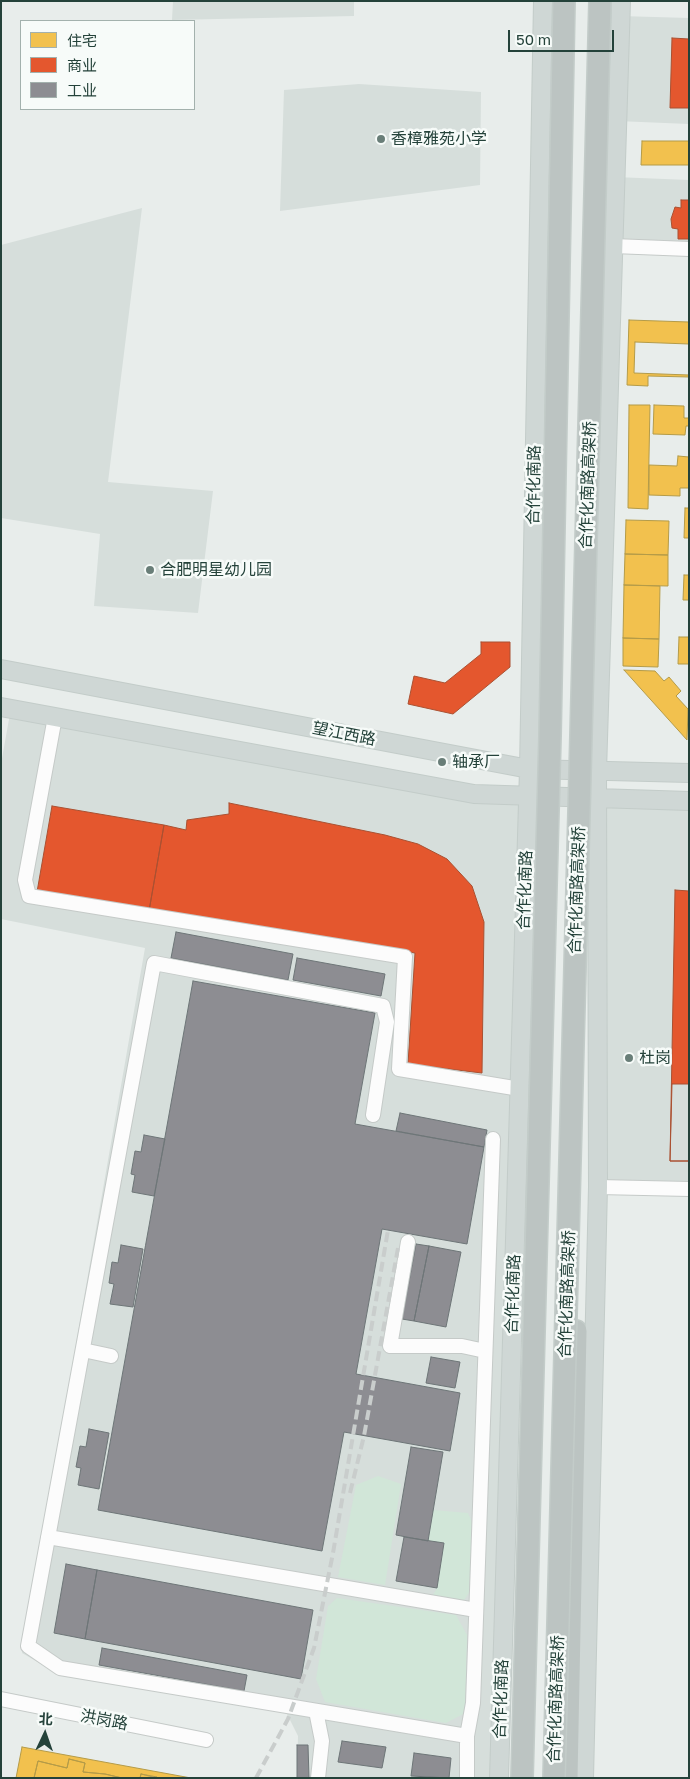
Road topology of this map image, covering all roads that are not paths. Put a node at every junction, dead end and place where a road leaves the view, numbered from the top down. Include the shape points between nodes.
1 (543, 1) edge
2 (564, 1) edge
3 (600, 1) edge
4 (621, 1) edge
5 (613, 246) junction
6 (689, 249) edge
7 (1, 669) edge
8 (1, 707) edge
9 (55, 717) junction
10 (529, 770) junction
11 (597, 771) junction
12 (689, 774) edge
13 (528, 796) junction
14 (596, 798) junction
15 (689, 800) edge
16 (572, 1068) junction
17 (520, 1089) junction
18 (373, 1115) dead end
19 (493, 1139) dead end
20 (598, 1187) junction
21 (689, 1189) edge
22 (408, 1242) dead end
23 (83, 1350) junction
24 (485, 1351) junction
25 (111, 1356) dead end
26 (48, 1537) junction
27 (476, 1610) junction
28 (1, 1699) edge
29 (316, 1711) junction
30 (467, 1736) junction
31 (206, 1740) dead end
32 (318, 1778) edge
33 (466, 1778) edge
34 (499, 1778) edge
35 (522, 1778) edge
36 (554, 1778) edge
37 (567, 1778) edge
38 (584, 1778) edge

1 - 10 main road, 合作化南路
2 - 35 highway, 合作化南路高架桥, bridge via 550,726
3 - 16 highway, 合作化南路高架桥, bridge
4 - 5 main road
5 - 6 street
5 - 11 main road
7 - 10 main road, 望江西路
8 - 9 main road
9 - 13 main road via 474,794
9 - 17 street via 25,880 29,896 405,957 399,1070
10 - 11 main road, 望江西路
10 - 13 main road, 合作化南路
11 - 12 main road, 望江西路
11 - 14 main road
13 - 14 main road
13 - 17 main road, 合作化南路
14 - 15 main road
14 - 20 main road
16 - 36 highway, 合作化南路高架桥, bridge
16 - 37 highway, bridge via 577,1292
17 - 34 main road, 合作化南路
18 - 23 street via 387,1022 383,1006 154,963
19 - 24 street
20 - 21 street
20 - 38 main road
22 - 24 street via 390,1346 462,1346
23 - 25 street
23 - 26 street
24 - 27 street
26 - 27 street
26 - 29 street via 28,1646 60,1668
27 - 30 street via 473,1703
28 - 31 street, 洪岗路
29 - 30 street
29 - 32 street via 322,1741
30 - 33 street

